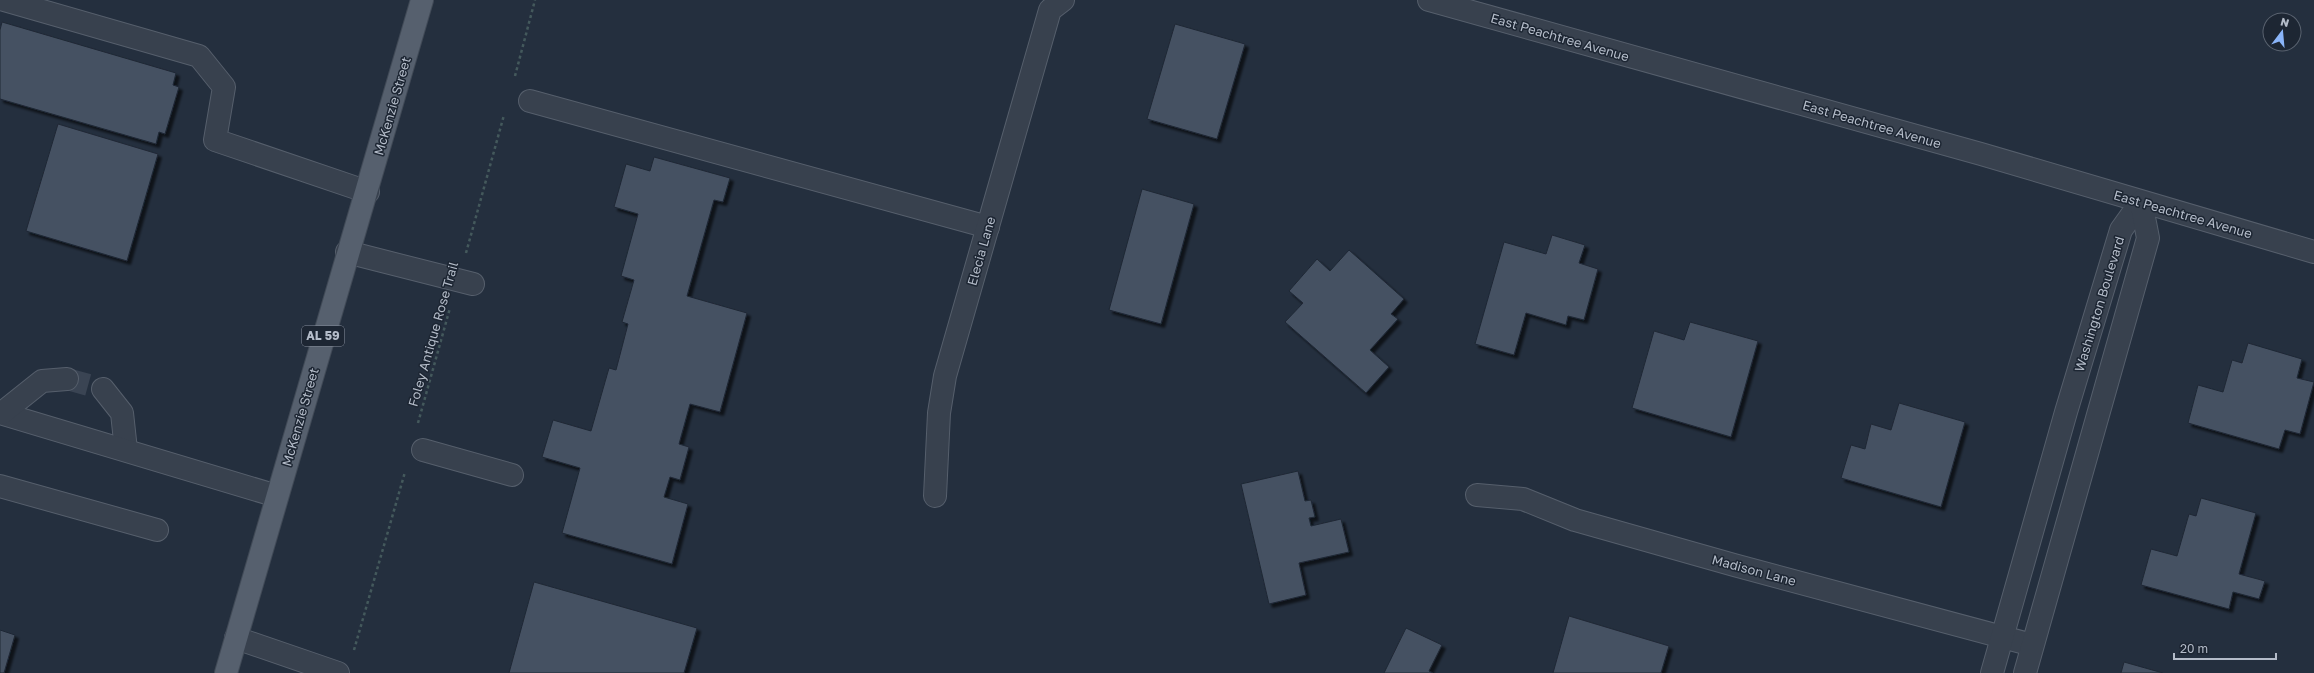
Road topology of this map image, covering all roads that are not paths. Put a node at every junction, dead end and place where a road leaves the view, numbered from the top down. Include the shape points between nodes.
1 (4, 0) edge
2 (422, 0) edge
3 (1429, 0) edge
4 (1053, 3) edge
5 (530, 101) dead end
6 (368, 192) junction
7 (2141, 202) junction
8 (988, 227) junction
9 (348, 252) junction
10 (2314, 252) edge
11 (466, 282) road end
12 (67, 379) tunnel mouth
13 (103, 389) tunnel mouth
14 (1, 413) edge
15 (420, 440) road end
16 (126, 450) junction
17 (512, 475) dead end
18 (0, 486) edge
19 (1477, 495) dead end
20 (277, 496) junction
21 (935, 496) dead end
22 (157, 530) dead end
23 (2002, 636) junction
24 (236, 638) junction
25 (2032, 645) junction
26 (344, 665) edge
27 (226, 673) edge
28 (1992, 673) edge
29 (2025, 673) edge

1 - 6 street via 199,56 224,87 215,140
2 - 6 main road, McKenzie Street / AL 59
3 - 7 street, East Peachtree Avenue via 1981,154
4 - 8 street, Elecia Lane
5 - 8 street
6 - 9 main road, McKenzie Street / AL 59
7 - 10 street, East Peachtree Avenue
7 - 23 street, Washington Boulevard via 2121,230
7 - 25 street via 2148,238
8 - 21 street, Elecia Lane via 946,376 939,413
9 - 11 street
9 - 20 main road, McKenzie Street / AL 59
12 - 14 street via 42,381
13 - 16 street via 122,413
14 - 16 street
15 - 17 street
16 - 20 street
18 - 22 street
19 - 23 street, Madison Lane via 1523,499 1575,520
20 - 24 main road, McKenzie Street / AL 59
23 - 25 street, Madison Lane
23 - 28 street, Washington Boulevard
24 - 26 street
24 - 27 main road, McKenzie Street / AL 59
25 - 29 street

